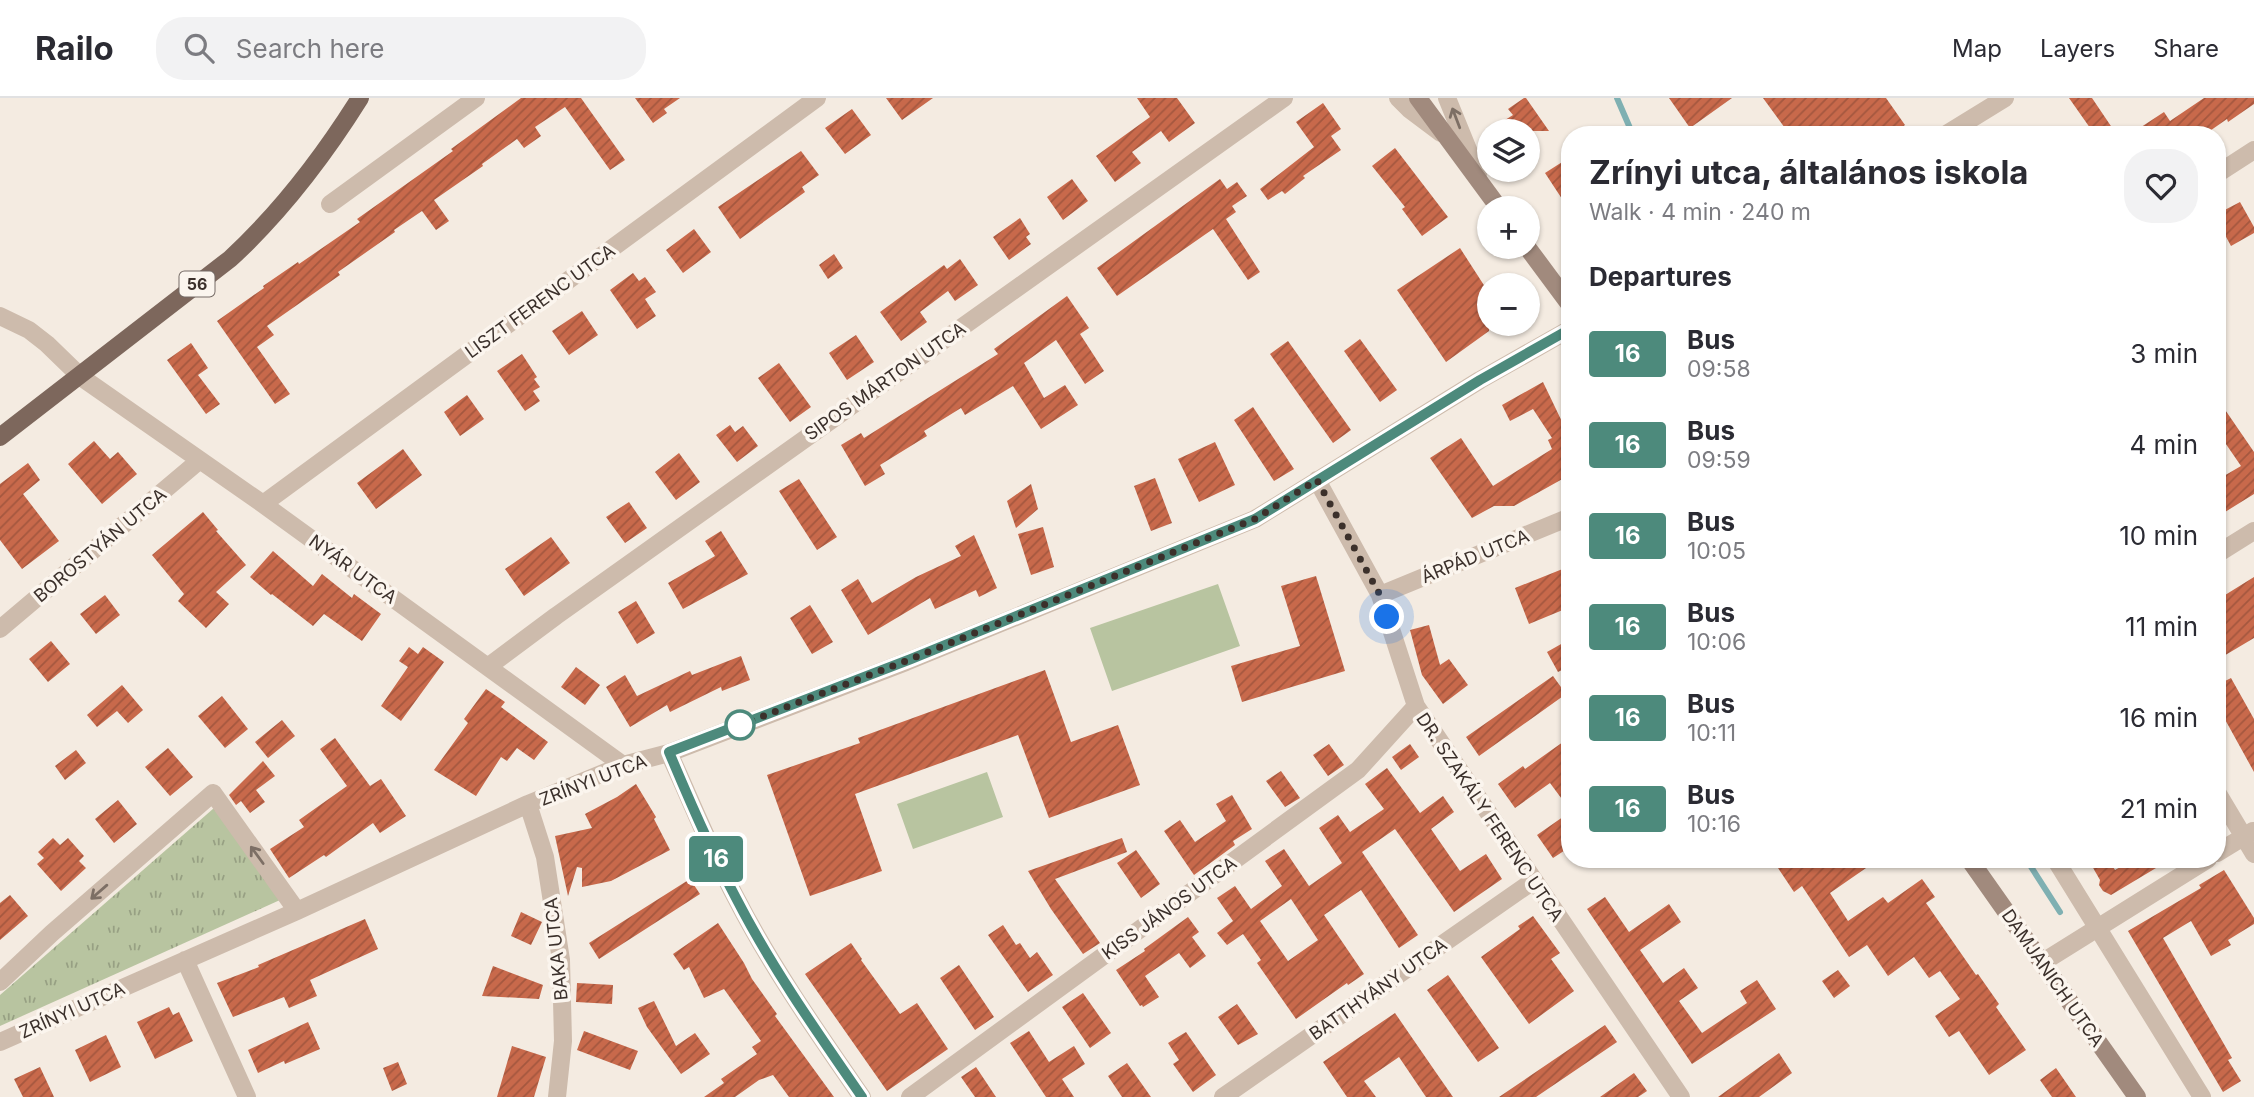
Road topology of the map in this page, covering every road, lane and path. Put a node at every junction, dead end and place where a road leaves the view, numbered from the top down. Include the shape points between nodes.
1 (360, 98) edge
2 (476, 98) edge
3 (817, 98) edge
4 (1283, 98) edge
5 (1398, 98) edge
6 (1418, 98) edge
7 (1447, 98) edge
8 (2005, 98) edge
9 (1960, 126) edge
10 (1447, 137) junction
11 (2254, 150) edge
12 (2226, 168) edge
13 (1482, 184) junction
14 (1490, 196) edge
15 (330, 204) dead end
16 (1536, 259) edge
17 (1561, 293) edge
18 (0, 316) edge
19 (1561, 334) edge
20 (81, 377) junction
21 (0, 437) edge
22 (200, 460) junction
23 (1317, 480) junction
24 (262, 504) junction
25 (1561, 521) edge
26 (2254, 531) edge
27 (2226, 548) edge
28 (1380, 595) junction
29 (0, 629) edge
30 (489, 666) junction
31 (1416, 706) junction
32 (669, 752) junction
33 (623, 765) junction
34 (528, 804) junction
35 (2226, 804) edge
36 (2249, 834) edge
37 (2226, 848) edge
38 (2254, 855) edge
39 (1975, 868) edge
40 (2060, 868) edge
41 (2194, 868) edge
42 (1534, 881) junction
43 (297, 911) junction
44 (2096, 929) junction
45 (185, 961) junction
46 (2043, 962) junction
47 (0, 982) edge
48 (0, 1042) edge
49 (247, 1097) edge
50 (557, 1097) edge
51 (862, 1097) edge
52 (910, 1097) edge
53 (1223, 1097) edge
54 (1681, 1097) edge
55 (2137, 1097) edge
56 (2202, 1097) edge

1 - 20 main road, 56 via 325,152 255,236
2 - 15 street
3 - 24 street, LISZT FERENC UTCA
4 - 30 street, SIPOS MÁRTON UTCA
5 - 10 street
6 - 10 street
13 -> 7 street
8 - 9 street
10 - 13 street
11 - 12 street
13 - 14 street
16 - 17 street
18 - 20 street, NYÁR UTCA via 29,330
19 - 23 street, ZRÍNYI UTCA
20 - 21 main road, 56
20 - 22 street, NYÁR UTCA
22 - 24 street, NYÁR UTCA
22 - 29 street, BOROSTYÁN UTCA
23 - 28 street, DR. SZAKÁLY FERENC UTCA
23 - 32 street, ZRÍNYI UTCA via 1255,519
24 - 30 street, NYÁR UTCA
25 - 28 street, ÁRPÁD UTCA
26 - 27 street
28 - 31 street, DR. SZAKÁLY FERENC UTCA
30 - 33 street, NYÁR UTCA
31 - 42 street, DR. SZAKÁLY FERENC UTCA
31 - 52 street, KISS JÁNOS UTCA via 1358,771
32 - 33 street, ZRÍNYI UTCA
32 - 51 street via 736,900 788,989
33 - 34 street, ZRÍNYI UTCA
34 - 43 street, ZRÍNYI UTCA
34 - 50 street, BAKA UTCA via 545,857 561,960 563,1041
35 - 36 street
36 - 37 street
36 - 38 street
39 - 46 street, DAMJANICH UTCA
40 - 44 street
41 - 44 street
42 - 53 street, BATTHYÁNY UTCA
42 - 54 street, DR. SZAKÁLY FERENC UTCA
43 - 45 street, ZRÍNYI UTCA
43 -> 47 street via 212,793
44 - 46 street
44 - 56 street
45 - 48 street, ZRÍNYI UTCA
45 - 49 street
46 - 55 street, DAMJANICH UTCA

